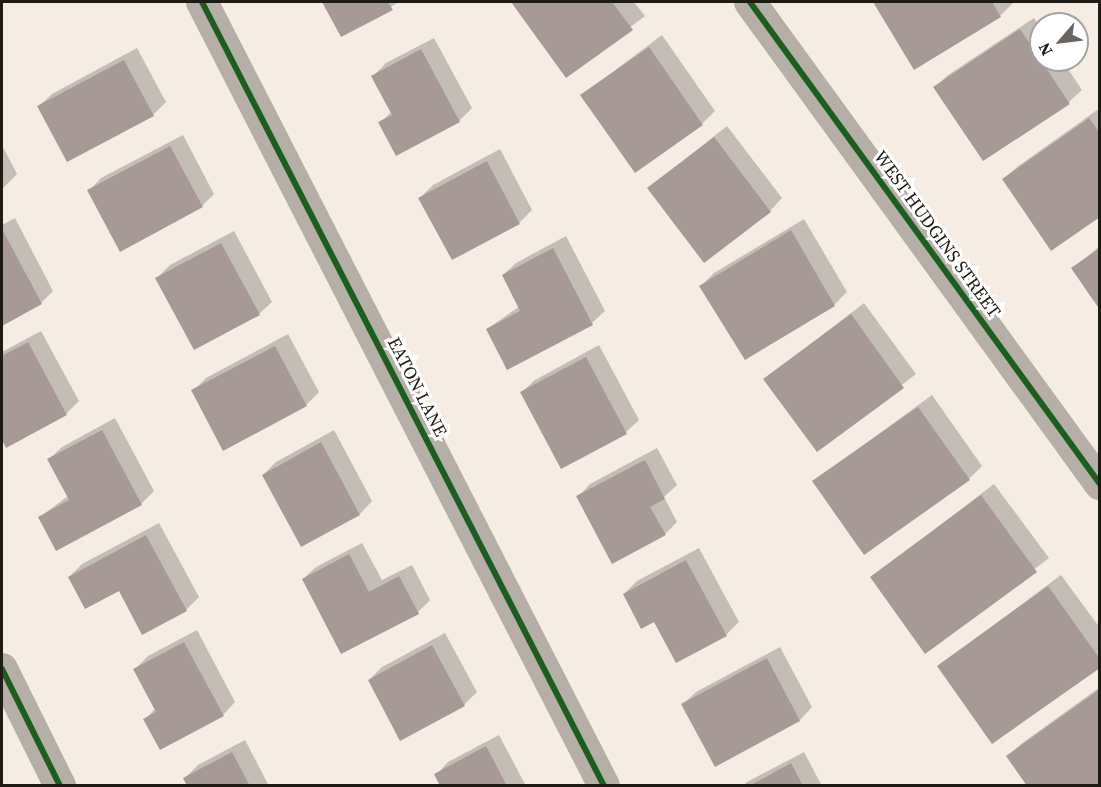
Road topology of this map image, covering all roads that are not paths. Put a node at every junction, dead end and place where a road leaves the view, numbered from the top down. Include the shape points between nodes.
1 (202, 2) edge
2 (750, 2) edge
3 (1100, 484) edge
4 (2, 669) edge
5 (60, 786) edge
6 (604, 786) edge

1 - 6 street, EATON LANE
2 - 3 street, WEST HUDGINS STREET
4 - 5 street

